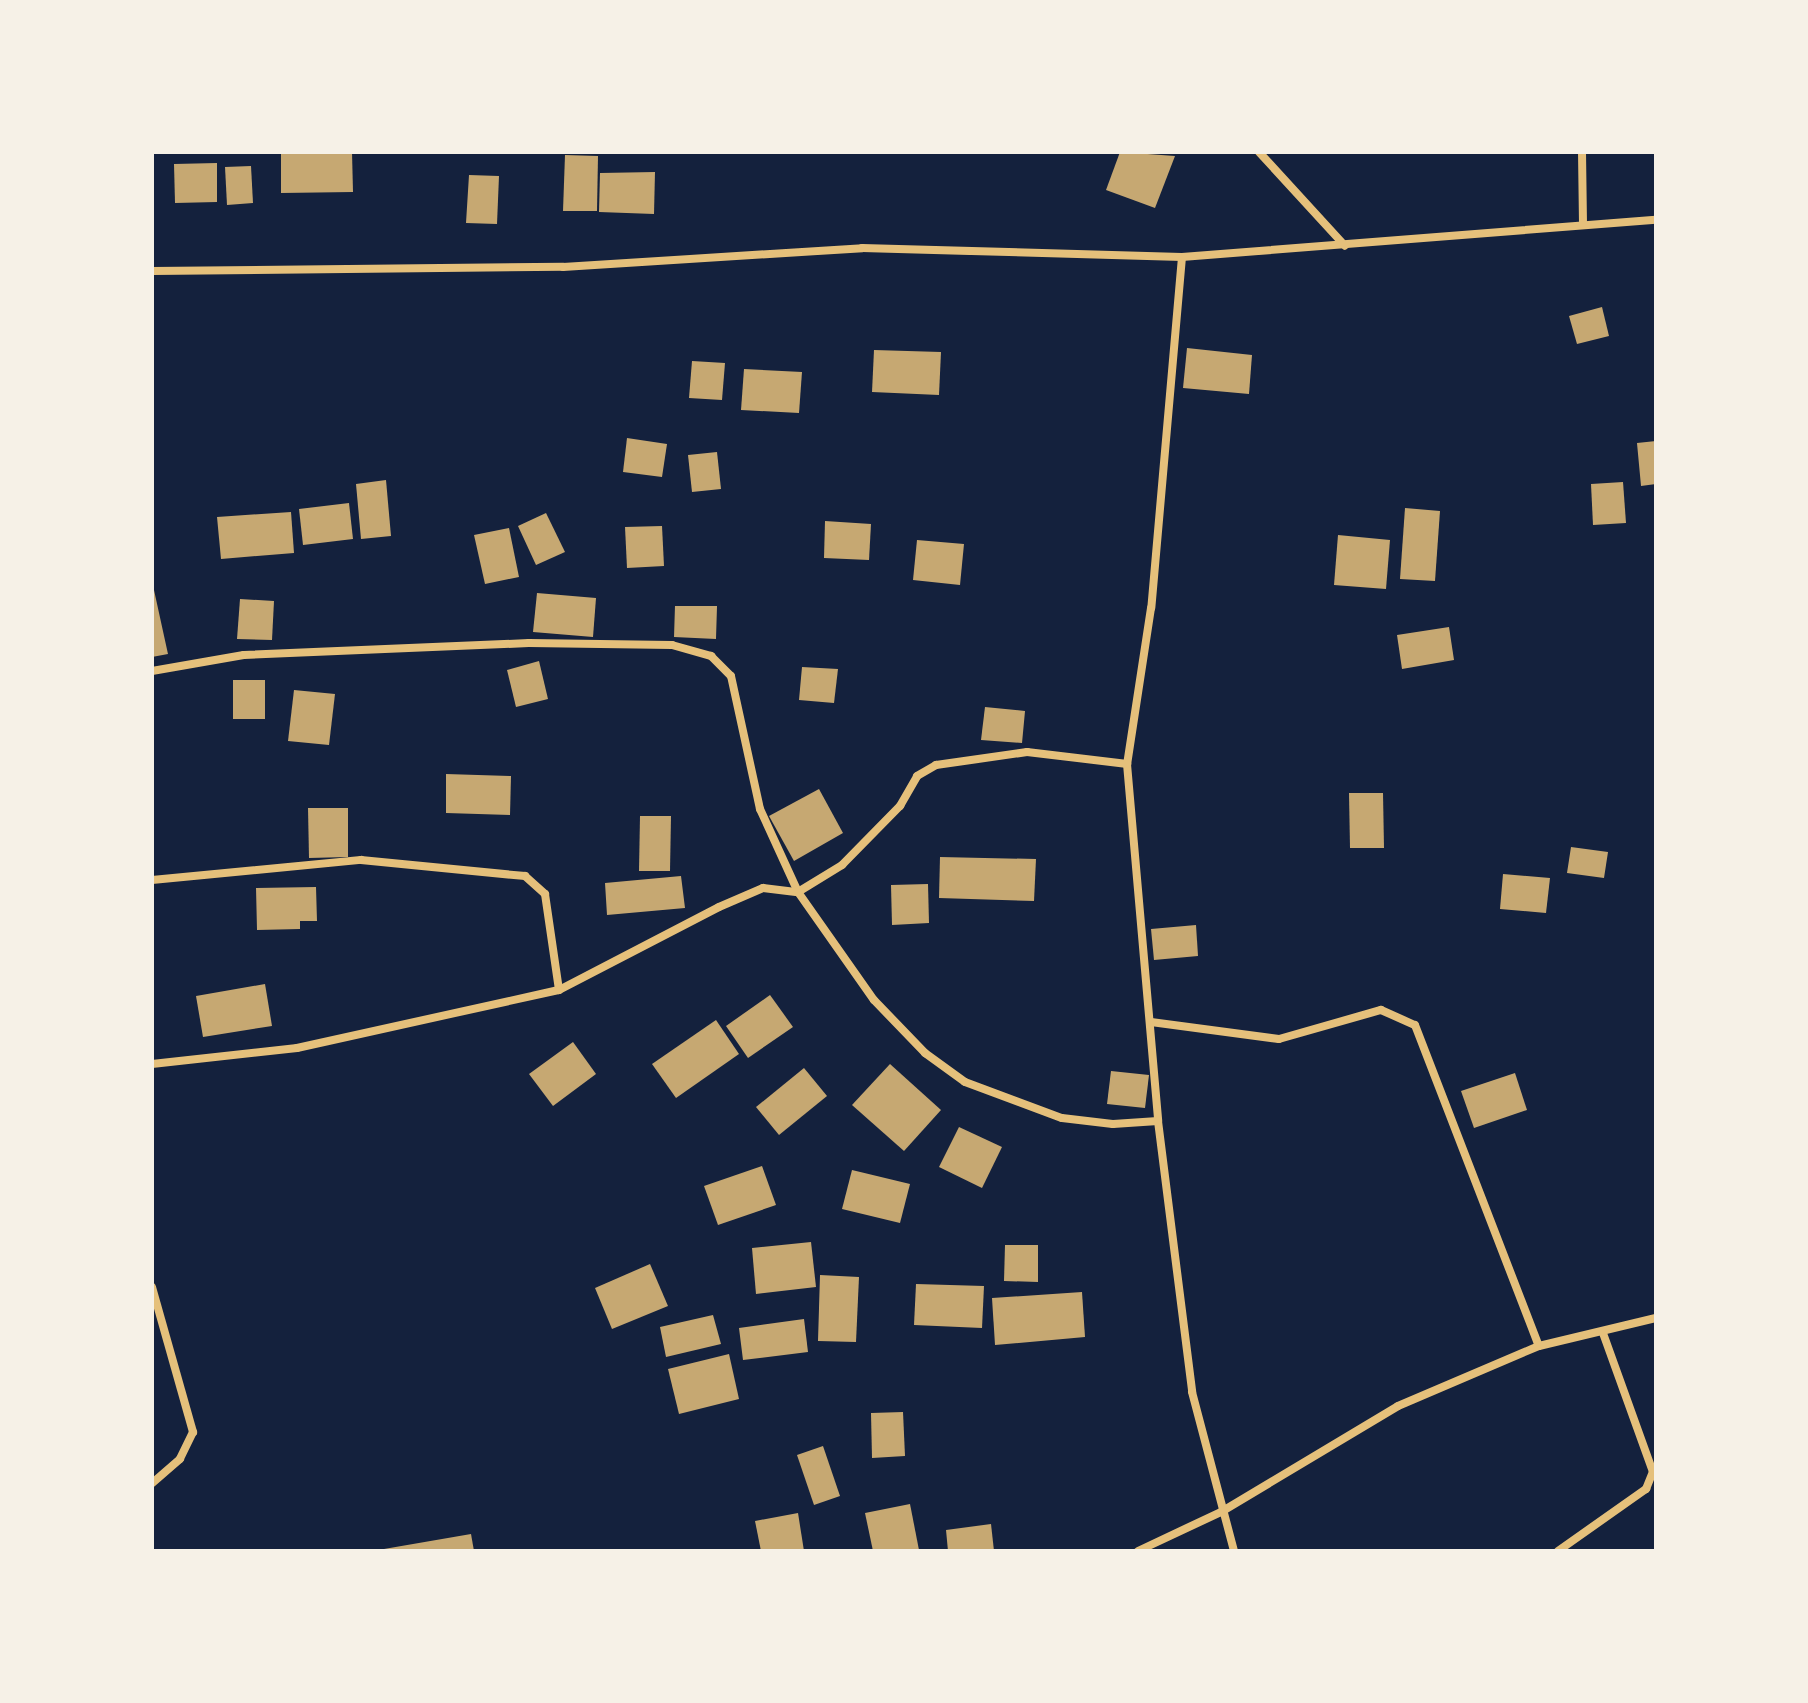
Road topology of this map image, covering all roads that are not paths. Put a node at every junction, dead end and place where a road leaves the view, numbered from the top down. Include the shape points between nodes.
1 (1259, 152) edge
2 (1582, 152) edge
3 (1656, 220) edge
4 (1583, 225) junction
5 (1345, 246) junction
6 (1182, 257) junction
7 (152, 271) edge
8 (152, 671) edge
9 (1127, 764) junction
10 (152, 880) edge
11 (798, 892) junction
12 (559, 990) junction
13 (1151, 1022) junction
14 (152, 1064) edge
15 (1158, 1121) junction
16 (152, 1287) edge
17 (1656, 1318) edge
18 (1603, 1333) junction
19 (1539, 1346) junction
20 (152, 1483) edge
21 (1221, 1512) junction
22 (1138, 1551) edge
23 (1234, 1551) edge
24 (1558, 1551) edge

1 - 5 street
2 - 4 street
3 - 4 street
4 - 5 street
5 - 6 street
6 - 7 street via 862,248 563,267
6 - 9 street via 1151,608
8 - 11 street via 244,655 529,643 634,643 711,656 731,676 760,809
9 - 11 street via 1027,752 936,765 917,776 874,837
9 - 13 street
10 - 12 street via 361,860 525,876 545,894
11 - 12 street via 763,888
11 - 15 street via 874,1000 925,1053 965,1082 1062,1118 1113,1124
12 - 14 street via 312,1045
13 - 15 street
13 - 19 street via 1279,1039 1381,1010 1415,1025
15 - 21 street via 1192,1392
16 - 20 street via 193,1432 180,1459
17 - 18 street
18 - 19 street
18 - 24 street via 1653,1472 1646,1489
19 - 21 street via 1398,1406
21 - 22 street
21 - 23 street

